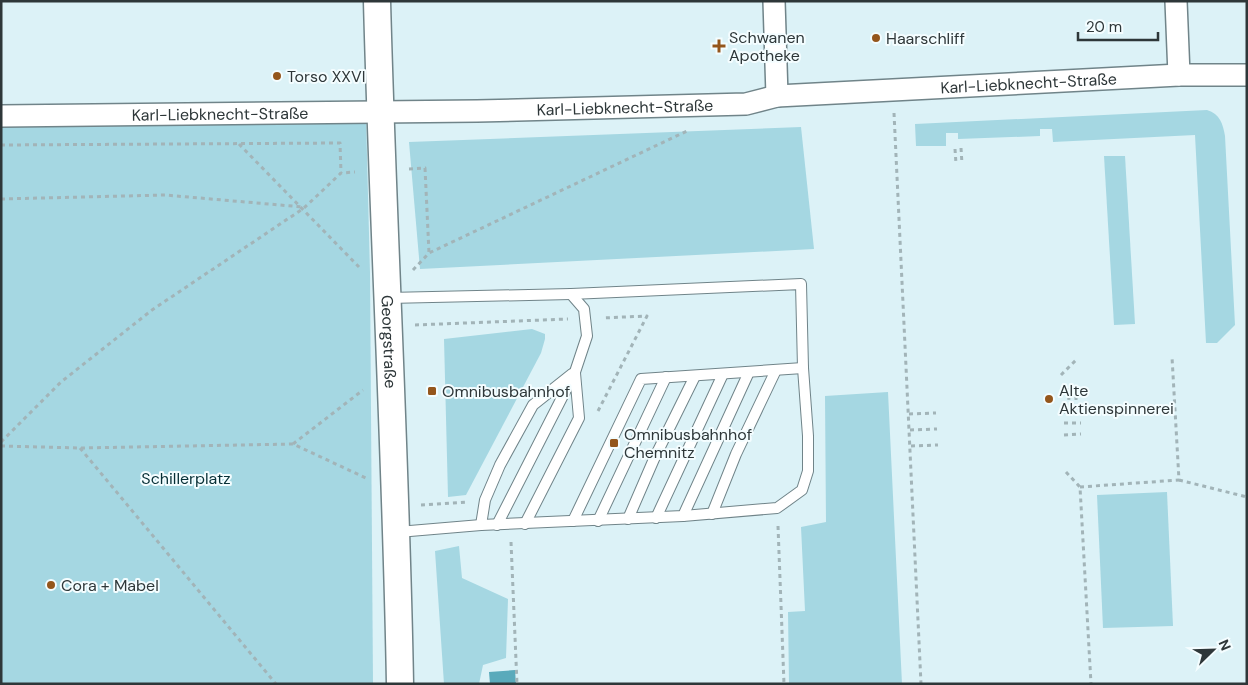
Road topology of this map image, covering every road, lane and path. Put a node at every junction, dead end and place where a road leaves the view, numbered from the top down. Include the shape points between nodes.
1 (377, 1) edge
2 (774, 1) edge
3 (1176, 1) edge
4 (1179, 75) junction
5 (1247, 75) edge
6 (777, 96) junction
7 (380, 111) junction
8 (1, 116) edge
9 (693, 128) dead end
10 (896, 129) dead end
11 (239, 144) junction
12 (1, 145) edge
13 (955, 149) dead end
14 (956, 164) dead end
15 (383, 171) junction
16 (340, 173) junction
17 (1, 199) edge
18 (304, 208) junction
19 (429, 253) junction
20 (570, 294) junction
21 (388, 298) junction
22 (586, 318) junction
23 (1172, 357) dead end
24 (1076, 360) dead end
25 (803, 368) junction
26 (390, 370) junction
27 (776, 370) junction
28 (575, 372) junction
29 (749, 372) junction
30 (723, 374) junction
31 (1061, 375) dead end
32 (695, 376) junction
33 (666, 377) junction
34 (1068, 388) dead end
35 (1069, 401) dead end
36 (936, 413) dead end
37 (909, 414) junction
38 (594, 418) dead end
39 (937, 429) dead end
40 (910, 430) junction
41 (1081, 434) dead end
42 (1064, 435) dead end
43 (1, 442) edge
44 (293, 444) junction
45 (938, 445) dead end
46 (1, 446) edge
47 (911, 446) junction
48 (80, 448) junction
49 (1066, 472) dead end
50 (1179, 480) junction
51 (1080, 487) junction
52 (396, 492) junction
53 (1247, 497) edge
54 (712, 514) junction
55 (683, 516) junction
56 (656, 518) junction
57 (628, 519) junction
58 (573, 521) junction
59 (598, 521) junction
60 (525, 524) junction
61 (778, 524) dead end
62 (481, 525) junction
63 (497, 525) junction
64 (398, 532) junction
65 (511, 541) dead end
66 (276, 684) edge
67 (400, 684) edge
68 (518, 684) edge
69 (784, 684) edge
70 (921, 684) edge
71 (1090, 684) edge

1 - 7 street, Georgstraße
2 - 6 street
3 - 4 street
4 - 5 street, Karl-Liebknecht-Straße
4 - 6 street, Karl-Liebknecht-Straße
6 - 7 street, Karl-Liebknecht-Straße via 746,104
7 - 8 street, Karl-Liebknecht-Straße
7 - 15 street, Georgstraße
9 - 19 path
10 - 37 path
11 - 12 path
11 - 16 path via 340,143
11 - 18 path
13 - 14 path
15 - 16 path
15 - 19 path via 425,168
15 - 21 street, Georgstraße
16 - 18 path
17 - 18 path via 165,195
18 - 21 path
18 - 43 path via 152,310 60,382
19 - 21 path
20 - 21 lane
20 - 22 lane via 584,309
20 - 25 lane via 801,284
21 - 22 path via 417,327
21 - 26 street, Georgstraße
22 - 28 lane via 587,336
22 - 38 path via 647,316
23 - 50 path
24 - 31 path
25 - 27 lane
25 - 54 lane via 808,471 802,490 777,508
26 - 44 path
26 - 52 street, Georgstraße
27 - 29 lane
27 - 54 lane
28 - 60 lane via 579,418
28 - 62 lane via 533,405 500,465 485,500
28 - 63 lane
29 - 30 lane
29 - 55 lane
30 - 32 lane
30 - 56 lane
32 - 33 lane
32 - 57 lane
33 - 58 lane via 642,379
33 - 59 lane
34 - 35 path
36 - 37 path
37 - 40 path
39 - 40 path
40 - 47 path
41 - 42 path
44 - 48 path
44 - 52 path
45 - 47 path
46 - 48 path
47 - 70 path
48 - 66 path
49 - 51 path
50 - 51 path
50 - 53 path
51 - 71 path
52 - 64 street, Georgstraße
54 - 55 lane
55 - 56 lane
56 - 57 lane
57 - 59 lane
58 - 59 lane
58 - 60 lane
60 - 63 lane
61 - 69 path
62 - 63 lane
62 - 64 lane
64 - 67 street, Georgstraße
65 - 68 path

